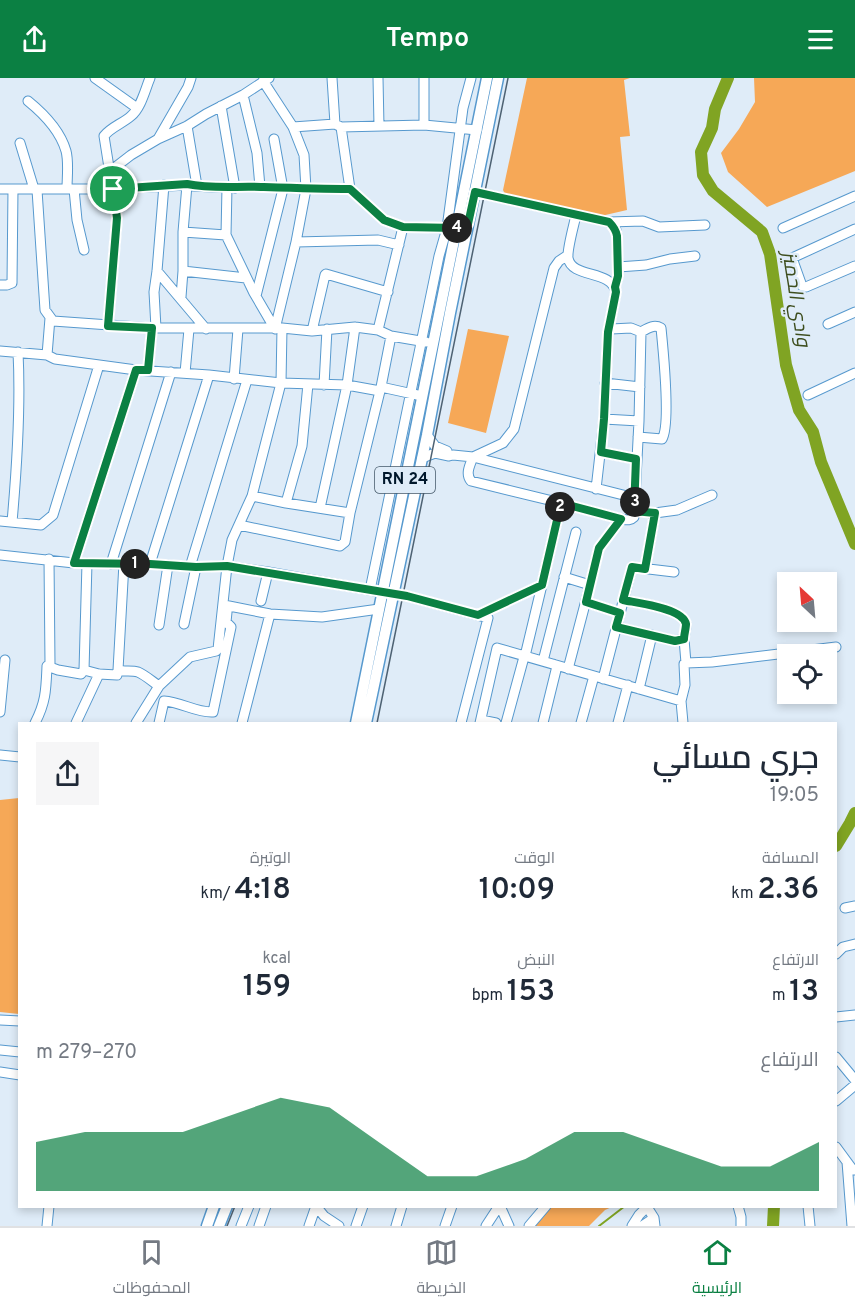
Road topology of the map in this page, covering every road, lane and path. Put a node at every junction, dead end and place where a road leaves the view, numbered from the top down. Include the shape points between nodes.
1 (95, 78) edge
2 (150, 78) edge
3 (191, 78) edge
4 (332, 78) edge
5 (378, 78) edge
6 (424, 78) edge
7 (471, 78) edge
8 (487, 78) edge
9 (498, 78) edge
10 (262, 80) edge
11 (243, 95) junction
12 (28, 102) dead end
13 (222, 106) junction
14 (137, 108) junction
15 (424, 125) junction
16 (187, 126) junction
17 (338, 126) junction
18 (379, 126) junction
19 (292, 127) junction
20 (461, 129) junction
21 (477, 130) junction
22 (158, 139) junction
23 (274, 140) dead end
24 (20, 143) dead end
25 (109, 172) junction
26 (187, 184) junction
27 (164, 185) junction
28 (197, 186) junction
29 (231, 187) junction
30 (260, 187) junction
31 (0, 189) edge
32 (13, 189) junction
33 (35, 189) junction
34 (71, 189) junction
35 (113, 189) junction
36 (283, 189) junction
37 (306, 189) junction
38 (350, 189) junction
39 (475, 192) junction
40 (855, 196) edge
41 (576, 215) junction
42 (609, 222) junction
43 (705, 225) dead end
44 (403, 227) junction
45 (783, 228) dead end
46 (855, 229) edge
47 (458, 230) junction
48 (183, 232) junction
49 (226, 235) junction
50 (296, 242) junction
51 (399, 245) junction
52 (84, 250) dead end
53 (568, 255) junction
54 (695, 255) dead end
55 (618, 267) junction
56 (855, 267) edge
57 (157, 271) junction
58 (183, 272) junction
59 (246, 278) junction
60 (0, 285) edge
61 (615, 287) junction
62 (388, 292) junction
63 (256, 296) junction
64 (181, 297) junction
65 (855, 312) edge
66 (50, 318) junction
67 (828, 324) dead end
68 (108, 326) junction
69 (355, 327) junction
70 (154, 328) junction
71 (206, 328) junction
72 (279, 328) junction
73 (189, 329) junction
74 (238, 329) junction
75 (327, 329) junction
76 (378, 330) junction
77 (312, 331) junction
78 (608, 332) junction
79 (641, 332) junction
80 (391, 336) junction
81 (421, 340) junction
82 (433, 343) junction
83 (0, 351) edge
84 (18, 352) junction
85 (47, 355) junction
86 (99, 365) junction
87 (136, 370) junction
88 (148, 370) junction
89 (171, 372) junction
90 (185, 373) junction
91 (855, 373) edge
92 (209, 375) junction
93 (234, 379) junction
94 (246, 380) junction
95 (280, 383) junction
96 (604, 383) junction
97 (308, 384) junction
98 (324, 385) junction
99 (347, 386) junction
100 (640, 387) junction
101 (381, 389) junction
102 (410, 393) junction
103 (808, 395) dead end
104 (422, 396) junction
105 (604, 419) junction
106 (639, 421) junction
107 (428, 435) junction
108 (638, 437) junction
109 (438, 451) junction
110 (601, 452) junction
111 (480, 456) junction
112 (422, 458) junction
113 (636, 459) junction
114 (596, 489) junction
115 (712, 495) dead end
116 (252, 496) junction
117 (635, 498) junction
118 (286, 503) junction
119 (561, 503) junction
120 (320, 508) junction
121 (634, 511) junction
122 (350, 513) junction
123 (655, 513) junction
124 (621, 519) junction
125 (0, 520) edge
126 (12, 522) junction
127 (239, 525) junction
128 (576, 532) dead end
129 (0, 555) edge
130 (50, 559) junction
131 (74, 563) junction
132 (87, 563) junction
133 (111, 564) junction
134 (124, 564) junction
135 (150, 564) junction
136 (168, 565) junction
137 (227, 566) junction
138 (193, 567) junction
139 (645, 569) junction
140 (268, 572) junction
141 (674, 572) dead end
142 (564, 577) junction
143 (542, 585) junction
144 (590, 585) junction
145 (370, 590) junction
146 (388, 593) junction
147 (623, 600) junction
148 (261, 601) dead end
149 (586, 602) junction
150 (226, 606) junction
151 (379, 609) junction
152 (620, 613) junction
153 (270, 614) junction
154 (478, 615) junction
155 (184, 624) dead end
156 (159, 625) dead end
157 (616, 627) junction
158 (652, 635) junction
159 (684, 639) junction
160 (777, 654) edge
161 (525, 656) junction
162 (5, 660) dead end
163 (543, 661) junction
164 (686, 663) junction
165 (48, 666) junction
166 (557, 666) junction
167 (568, 669) junction
168 (84, 670) junction
169 (118, 670) junction
170 (99, 674) junction
171 (598, 677) junction
172 (628, 685) junction
173 (159, 686) junction
174 (639, 689) junction
175 (681, 701) junction
176 (0, 712) edge
177 (480, 721) edge
178 (36, 722) edge
179 (76, 722) edge
180 (137, 722) edge
181 (159, 722) edge
182 (242, 722) edge
183 (356, 722) edge
184 (366, 722) edge
185 (461, 722) edge
186 (506, 722) edge
187 (543, 722) edge
188 (581, 722) edge
189 (618, 722) edge
190 (683, 722) edge
191 (0, 754) edge
192 (18, 757) edge
193 (855, 906) edge
194 (844, 908) dead end
195 (855, 944) edge
196 (837, 953) edge
197 (855, 1015) edge
198 (837, 1017) edge
199 (0, 1020) edge
200 (18, 1021) edge
201 (0, 1050) edge
202 (18, 1052) edge
203 (837, 1059) edge
204 (0, 1072) edge
205 (18, 1075) edge
206 (855, 1080) edge
207 (855, 1084) edge
208 (837, 1100) edge
209 (837, 1148) edge
210 (850, 1168) edge
211 (49, 1208) edge
212 (213, 1208) edge
213 (225, 1208) edge
214 (248, 1208) edge
215 (265, 1208) edge
216 (315, 1208) edge
217 (318, 1208) edge
218 (327, 1208) edge
219 (362, 1208) edge
220 (401, 1208) edge
221 (451, 1208) edge
222 (499, 1208) edge
223 (501, 1208) edge
224 (544, 1208) edge
225 (647, 1208) edge
226 (648, 1208) edge
227 (739, 1208) edge
228 (808, 1208) edge
229 (324, 1216) junction
230 (655, 1222) edge
231 (47, 1226) edge
232 (207, 1226) edge
233 (219, 1226) edge
234 (241, 1226) edge
235 (259, 1226) edge
236 (309, 1226) edge
237 (339, 1226) edge
238 (356, 1226) edge
239 (396, 1226) edge
240 (445, 1226) edge
241 (486, 1226) edge
242 (509, 1226) edge
243 (529, 1226) edge
244 (632, 1226) edge
245 (642, 1226) edge
246 (741, 1226) edge
247 (810, 1226) edge
248 (852, 1226) edge

1 - 14 street
2 - 14 street
3 - 22 street
4 - 17 street
5 - 18 street
6 - 15 street
7 - 20 street
8 - 21 main road, RN 24
9 - 39 main road, RN 24
10 - 11 street
10 - 19 street
11 - 13 street
11 - 30 street via 257,153
12 - 34 street via 57,131 66,152
13 - 16 street
13 - 29 street
14 - 25 street via 104,136
15 - 18 street
15 - 20 street
16 - 22 street
16 - 28 street
17 - 18 street
17 - 19 street
17 - 38 street
19 - 37 street via 304,155
20 - 21 street
20 - 47 street
21 - 47 main road, RN 24
22 - 25 street
23 - 36 street
24 - 33 street
25 - 35 street
26 - 27 street
26 - 28 street
26 - 48 street
27 - 35 street
27 - 57 street
28 - 29 street
29 - 30 street
29 - 49 street
30 - 36 street
31 - 32 street
32 - 33 street
32 - 60 street via 12,283
33 - 34 street
33 - 66 street via 45,310
34 - 35 street
34 - 52 street
35 - 68 street via 117,218
36 - 37 street
36 - 63 street
37 - 38 street
37 - 50 street
38 - 44 street via 384,220
39 - 41 street
39 - 47 main road, RN 24
40 - 45 street
41 - 42 street
41 - 53 street
42 - 43 street via 643,221 659,227
42 - 55 street via 616,230
44 - 47 street
44 - 51 street
46 - 56 street via 792,258 802,286 806,287
47 - 81 street via 439,256
47 - 82 main road, RN 24
47 - 107 main road, RN 24
48 - 49 street
48 - 58 street
49 - 59 street
50 - 51 street via 378,240
50 - 72 street
51 - 62 street
53 - 61 street via 575,268 608,280
53 - 111 street via 554,268 514,429 503,443
54 - 55 street
55 - 61 street
57 - 64 street
57 - 70 street
58 - 59 street
58 - 64 street
59 - 63 street
61 - 78 street
62 - 76 street
62 - 77 street via 326,274
63 - 72 street
64 - 71 street
65 - 67 street
66 - 68 street
66 - 85 street
68 - 70 street
69 - 75 street
69 - 76 street
69 - 99 street
70 - 73 street
70 - 88 street
71 - 73 street
71 - 74 street
72 - 74 street
72 - 77 street
72 - 95 street
73 - 90 street
74 - 93 street
75 - 77 street
75 - 98 street
76 - 80 street
78 - 79 street via 631,328
78 - 96 street
79 - 100 street
79 - 108 street via 652,326 661,328 666,418 662,439
80 - 81 street
80 - 101 street
81 - 82 street
81 - 102 street
82 - 104 main road, RN 24
83 - 84 street
84 - 85 street
84 - 126 street
85 - 86 street
86 - 87 street
86 - 126 street via 53,515 41,525
87 - 88 street
87 - 131 street
88 - 89 street
89 - 90 street
89 - 133 street
90 - 92 street
91 - 103 street
92 - 93 street
92 - 135 street
93 - 94 street
94 - 95 street
94 - 138 street
95 - 97 street
95 - 116 street
96 - 100 street
96 - 105 street
97 - 98 street
97 - 118 street via 302,446
98 - 99 street
99 - 101 street
99 - 120 street
100 - 106 street
101 - 102 street
101 - 122 street
102 - 104 street
102 - 145 street
104 - 146 main road, RN 24
105 - 106 street
105 - 110 street
106 - 108 street
107 - 109 street
107 - 112 main road, RN 24
108 - 113 street
109 - 111 street via 448,456
109 - 112 street
110 - 113 street
110 - 114 street
111 - 114 street
111 - 119 street via 468,474 471,481
112 - 146 main road, RN 24
113 - 117 street
114 - 117 street
115 - 123 street via 677,510
116 - 118 street
116 - 127 street
117 - 121 street
118 - 120 street
119 - 124 street
119 - 143 street
120 - 122 street
121 - 123 street
121 - 124 street via 630,520
122 - 127 street via 345,543 340,546
123 - 139 street
124 - 144 street via 599,548
125 - 126 street
127 - 137 street
128 - 142 street
129 - 130 street
130 - 131 street
130 - 165 street
131 - 132 street
132 - 133 street
132 - 168 street
133 - 134 street
134 - 135 street
134 - 169 street
135 - 136 street
136 - 138 street
136 - 156 street
137 - 138 street
137 - 140 street
137 - 150 street
138 - 155 street
139 - 141 street
139 - 147 street via 632,567
140 - 145 street
140 - 148 street
142 - 144 street
142 - 163 street
143 - 154 street
143 - 161 street
144 - 149 street
145 - 146 street
146 - 151 main road, RN 24
146 - 154 street
146 - 184 main road, RN 24
147 - 152 street
147 - 159 street via 674,611 686,625
149 - 152 street
149 - 167 street
150 - 153 street
150 - 173 street via 218,649 190,657
150 - 181 street via 226,622 231,627 213,712 164,701
151 - 153 street via 322,617
151 - 183 main road, RN 24
152 - 157 street
153 - 182 street
154 - 185 street via 488,618
157 - 158 street
157 - 171 street
158 - 159 street via 675,641
158 - 174 street
159 - 164 street
160 - 164 street
161 - 163 street
161 - 166 street
161 - 177 street via 497,648
161 - 186 street
162 - 176 street
163 - 166 street
164 - 175 street
165 - 168 street via 81,674
165 - 178 street via 45,697
166 - 167 street
166 - 187 street
167 - 171 street
168 - 170 street
169 - 170 street via 117,675
169 - 173 street via 136,671
170 - 179 street
171 - 172 street
171 - 188 street
172 - 174 street
172 - 189 street
173 - 180 street
174 - 175 street
175 - 190 street
191 - 192 street
193 - 194 street
195 - 196 street
197 - 198 street
199 - 200 street
201 - 202 street
203 - 206 street
204 - 205 street
207 - 208 street
209 - 210 street
210 - 248 street
211 - 231 street
212 - 232 main road
213 - 233 main road
214 - 234 street
215 - 235 street
216 - 236 street
217 - 229 street
218 - 229 street
219 - 238 street
220 - 239 street
221 - 240 street
222 - 241 street
223 - 242 street
224 - 243 street
225 - 244 street
226 - 230 street
227 - 246 street
228 - 247 street
229 - 237 street
230 - 245 street

